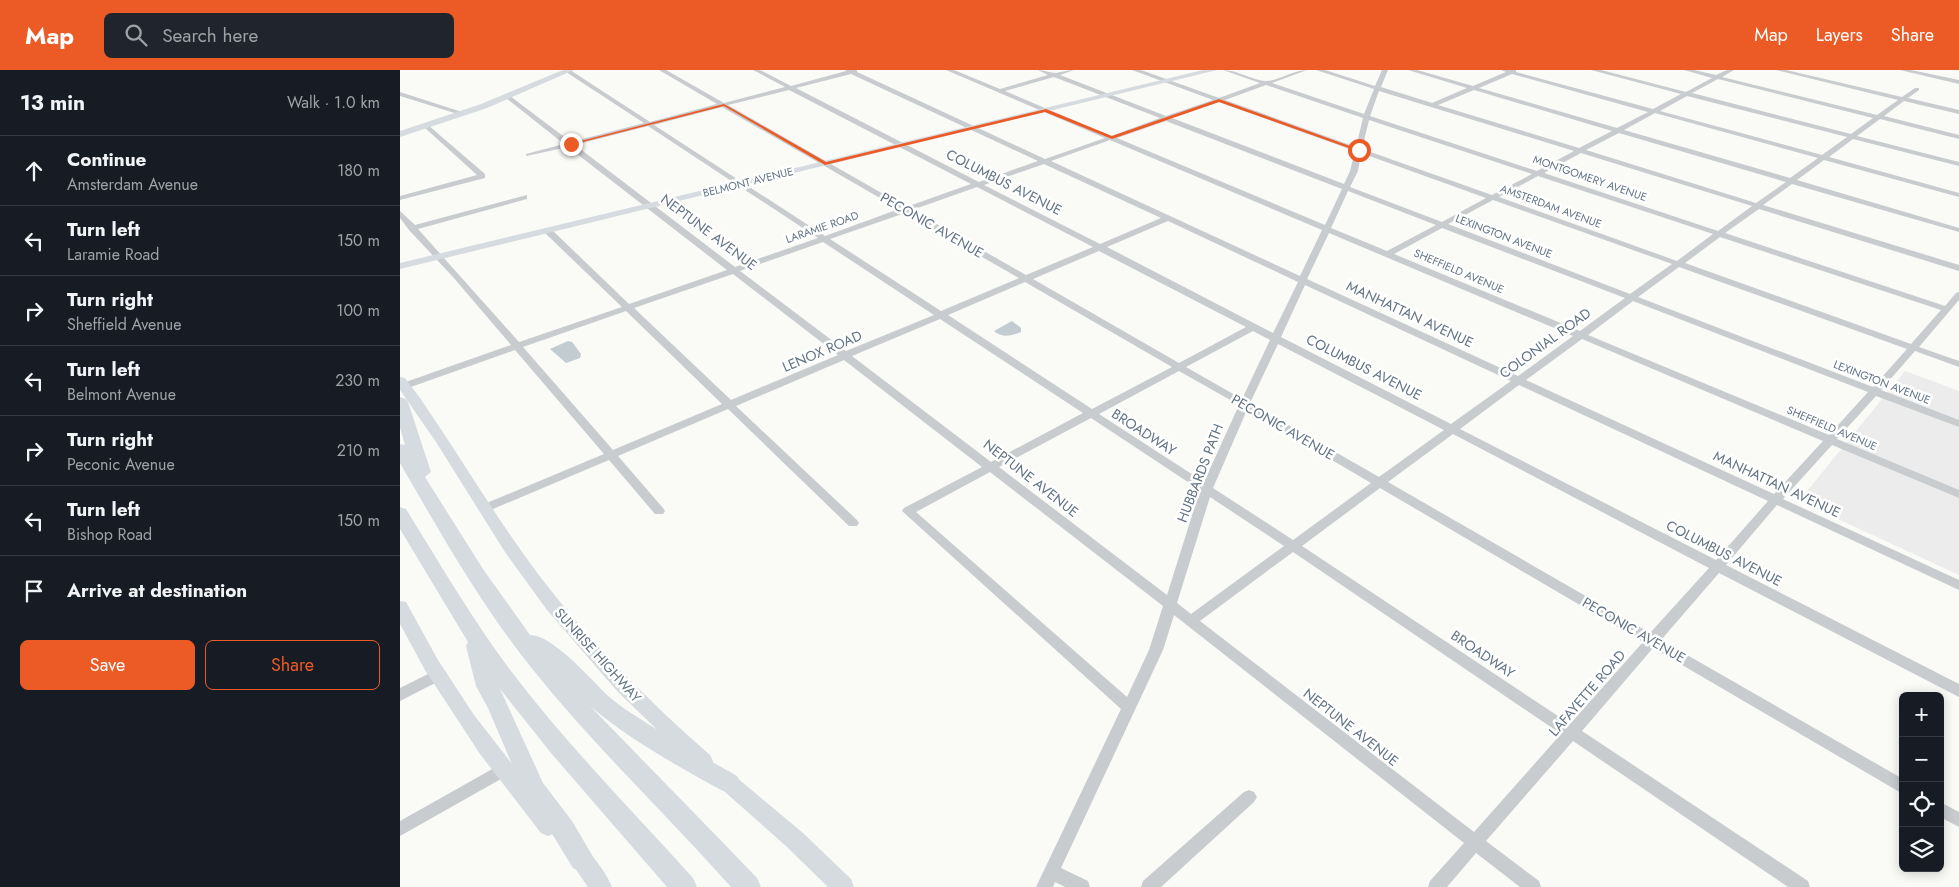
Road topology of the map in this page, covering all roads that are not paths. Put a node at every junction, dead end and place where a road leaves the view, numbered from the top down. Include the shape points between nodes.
1 (569, 70) edge
2 (662, 70) edge
3 (756, 70) edge
4 (950, 70) edge
5 (1041, 70) edge
6 (1071, 70) edge
7 (1135, 70) edge
8 (1213, 70) edge
9 (1226, 70) edge
10 (1304, 70) edge
11 (1319, 70) edge
12 (1385, 70) edge
13 (1411, 70) edge
14 (1504, 70) edge
15 (1594, 70) edge
16 (1687, 70) edge
17 (1731, 70) edge
18 (1779, 70) edge
19 (1903, 70) edge
20 (853, 71) edge
21 (1515, 71) edge
22 (1054, 75) junction
23 (1718, 78) junction
24 (1166, 81) junction
25 (1959, 82) edge
26 (1267, 83) junction
27 (791, 88) junction
28 (1378, 88) junction
29 (1474, 88) junction
30 (1917, 89) dead end
31 (1000, 91) junction
32 (400, 94) edge
33 (1688, 94) junction
34 (1107, 95) junction
35 (508, 97) junction
36 (1904, 99) junction
37 (1219, 100) junction
38 (724, 105) junction
39 (1433, 105) junction
40 (1046, 110) junction
41 (1654, 112) junction
42 (1959, 112) edge
43 (463, 114) junction
44 (1366, 116) junction
45 (1879, 117) junction
46 (1167, 118) junction
47 (650, 124) junction
48 (426, 126) junction
49 (973, 128) junction
50 (1619, 131) junction
51 (400, 134) edge
52 (1853, 137) junction
53 (1959, 137) edge
54 (1112, 138) junction
55 (571, 144) junction
56 (902, 145) junction
57 (1359, 150) junction
58 (1579, 150) junction
59 (528, 155) dead end
60 (1824, 158) junction
61 (1046, 161) junction
62 (825, 164) junction
63 (1959, 164) edge
64 (1538, 172) junction
65 (1792, 181) junction
66 (741, 184) junction
67 (980, 185) junction
68 (1346, 187) junction
69 (1959, 195) edge
70 (524, 197) dead end
71 (1492, 197) junction
72 (400, 198) edge
73 (650, 206) junction
74 (1758, 206) junction
75 (907, 210) junction
76 (400, 213) edge
77 (1169, 218) junction
78 (1443, 224) junction
79 (1326, 227) junction
80 (412, 228) junction
81 (547, 230) junction
82 (1959, 230) edge
83 (1720, 234) junction
84 (825, 238) junction
85 (1101, 247) junction
86 (1389, 253) junction
87 (439, 256) junction
88 (1677, 264) junction
89 (400, 266) edge
90 (1959, 268) edge
91 (734, 269) junction
92 (1026, 279) junction
93 (1302, 280) junction
94 (1959, 295) edge
95 (1632, 298) junction
96 (627, 308) junction
97 (1946, 309) junction
98 (941, 315) junction
99 (1255, 326) junction
100 (1580, 334) junction
101 (1277, 337) junction
102 (518, 347) junction
103 (1913, 347) junction
104 (847, 356) junction
105 (1959, 364) edge
106 (1178, 367) junction
107 (1518, 380) junction
108 (401, 390) edge
109 (1874, 392) junction
110 (730, 405) junction
111 (1244, 405) junction
112 (1090, 414) junction
113 (1959, 424) edge
114 (1452, 428) junction
115 (1831, 439) junction
116 (400, 449) edge
117 (612, 455) junction
118 (992, 467) junction
119 (1379, 482) junction
120 (1206, 490) junction
121 (1959, 494) edge
122 (429, 497) junction
123 (1776, 499) junction
124 (486, 508) junction
125 (659, 511) dead end
126 (400, 513) edge
127 (853, 523) dead end
128 (1292, 545) junction
129 (1718, 565) junction
130 (1959, 585) edge
131 (1169, 604) junction
132 (400, 607) edge
133 (1190, 621) junction
134 (514, 628) junction
135 (472, 633) junction
136 (1653, 641) junction
137 (438, 675) junction
138 (1959, 690) edge
139 (400, 694) edge
140 (1128, 708) junction
141 (1573, 732) junction
142 (503, 770) junction
143 (729, 783) junction
144 (1899, 785) edge
145 (1249, 797) dead end
146 (1944, 811) edge
147 (1959, 820) edge
148 (400, 829) edge
149 (1475, 841) junction
150 (582, 860) junction
151 (1051, 871) junction
152 (595, 885) edge
153 (684, 887) edge
154 (748, 887) edge
155 (843, 887) edge
156 (1044, 887) edge
157 (1082, 887) edge
158 (1150, 887) edge
159 (1436, 887) edge
160 (1533, 887) edge
161 (1802, 887) edge

1 - 35 main road
1 - 47 street, BROADWAY
2 - 38 street, PECONIC AVENUE
3 - 27 street, COLUMBUS AVENUE
4 - 31 street, SHEFFIELD AVENUE
5 - 22 street, LEXINGTON AVENUE
6 - 22 street
7 - 24 street, AMSTERDAM AVENUE
8 - 24 main road, BELMONT AVENUE
9 - 26 street, MONTGOMERY AVENUE
10 - 26 street, LARAMIE ROAD
11 - 28 street
12 - 28 street, HUBBARDS PATH
13 - 29 street
14 - 21 street
15 - 33 street
16 - 23 street
17 - 23 street
18 - 36 street
19 - 25 street
20 - 27 street
20 - 49 street, MANHATTAN AVENUE
21 - 29 street
21 - 41 street
22 - 31 street
22 - 34 street, LEXINGTON AVENUE
23 - 33 street
23 - 45 street
24 - 34 main road, BELMONT AVENUE
24 - 37 street, AMSTERDAM AVENUE
26 - 37 street, LARAMIE ROAD
26 - 44 street, MONTGOMERY AVENUE
27 - 38 street
27 - 56 street, COLUMBUS AVENUE
28 - 39 street
28 - 44 street, HUBBARDS PATH
29 - 39 street
29 - 50 street
30 - 36 street, COLONIAL ROAD
31 - 40 street, SHEFFIELD AVENUE
32 - 43 street
33 - 41 street
33 - 52 street
34 - 40 main road, BELMONT AVENUE
34 - 46 street, LEXINGTON AVENUE
35 - 43 main road
35 - 55 street, NEPTUNE AVENUE
36 - 42 street
36 - 45 street, COLONIAL ROAD
37 - 46 street, LARAMIE ROAD
37 - 57 street, AMSTERDAM AVENUE
38 - 47 street
38 - 62 street, PECONIC AVENUE
39 - 58 street
40 - 49 main road, BELMONT AVENUE
40 - 54 street, SHEFFIELD AVENUE
41 - 50 street
41 - 60 street
43 - 48 main road
44 - 57 street, HUBBARDS PATH
44 - 64 street, MONTGOMERY AVENUE
45 - 52 street, COLONIAL ROAD
45 - 53 street
46 - 54 street, LARAMIE ROAD
46 - 68 street, LEXINGTON AVENUE
47 - 55 street
47 - 66 street, BROADWAY
48 - 51 main road
48 - 72 street via 482,176
49 - 56 main road, BELMONT AVENUE
49 - 61 street, MANHATTAN AVENUE
50 - 58 street
50 - 65 street
52 - 60 street, COLONIAL ROAD
52 - 63 street
54 - 61 street, LARAMIE ROAD
54 - 79 street, SHEFFIELD AVENUE
55 - 59 street
55 - 73 street, NEPTUNE AVENUE
56 - 62 main road, BELMONT AVENUE
56 - 67 street, COLUMBUS AVENUE
57 - 68 street, HUBBARDS PATH
57 - 71 street, AMSTERDAM AVENUE
58 - 64 street
58 - 74 street
60 - 65 street, COLONIAL ROAD
60 - 69 street
61 - 67 street, LARAMIE ROAD
61 - 77 street, MANHATTAN AVENUE
62 - 66 main road, BELMONT AVENUE
62 - 75 street, PECONIC AVENUE
64 - 71 street
64 - 83 street, MONTGOMERY AVENUE
65 - 74 street, COLONIAL ROAD
65 - 82 street
66 - 73 main road, BELMONT AVENUE
66 - 84 street, BROADWAY
67 - 75 street, LARAMIE ROAD
67 - 85 street, COLUMBUS AVENUE
68 - 78 street, LEXINGTON AVENUE
68 - 79 street, HUBBARDS PATH
70 - 80 street
71 - 78 street
71 - 88 street, AMSTERDAM AVENUE
73 - 81 main road, BELMONT AVENUE
73 - 91 street, NEPTUNE AVENUE
74 - 83 street, COLONIAL ROAD
74 - 90 street
75 - 84 street, LARAMIE ROAD
75 - 92 street, PECONIC AVENUE
76 - 80 street
77 - 85 street, LENOX ROAD
77 - 93 street, MANHATTAN AVENUE
78 - 86 street
78 - 95 street, LEXINGTON AVENUE
79 - 86 street, SHEFFIELD AVENUE
79 - 93 street, HUBBARDS PATH
80 - 87 street
81 - 87 main road, BELMONT AVENUE
81 - 96 street
83 - 88 street, COLONIAL ROAD
83 - 97 street, MONTGOMERY AVENUE
84 - 91 street, LARAMIE ROAD
84 - 98 street, BROADWAY
85 - 92 street, LENOX ROAD
85 - 99 street, COLUMBUS AVENUE
86 - 100 street, SHEFFIELD AVENUE
87 - 89 main road, BELMONT AVENUE
87 - 102 street
88 - 95 street, COLONIAL ROAD
88 - 103 street, AMSTERDAM AVENUE
91 - 96 street, LARAMIE ROAD
91 - 104 street, NEPTUNE AVENUE
92 - 98 street, LENOX ROAD
92 - 106 street, PECONIC AVENUE
93 - 101 street, HUBBARDS PATH
93 - 107 street, MANHATTAN AVENUE
94 - 97 street, LAFAYETTE ROAD
95 - 100 street, COLONIAL ROAD
95 - 109 street, LEXINGTON AVENUE
96 - 102 street, LARAMIE ROAD
96 - 110 street
97 - 103 street, LAFAYETTE ROAD
98 - 104 street, LENOX ROAD
98 - 112 street, BROADWAY
99 - 101 street, COLUMBUS AVENUE
99 - 106 street
100 - 107 street, COLONIAL ROAD
100 - 115 street, SHEFFIELD AVENUE
101 - 111 street, HUBBARDS PATH
101 - 114 street, COLUMBUS AVENUE
102 - 108 street, LARAMIE ROAD
102 - 117 street
103 - 105 street, AMSTERDAM AVENUE
103 - 109 street, LAFAYETTE ROAD
104 - 110 street, LENOX ROAD
104 - 118 street, NEPTUNE AVENUE
106 - 111 street, PECONIC AVENUE
106 - 112 street
107 - 114 street, COLONIAL ROAD
107 - 123 street, MANHATTAN AVENUE
108 - 122 highway
108 - 124 main road, SUNRISE HIGHWAY via 422,410
109 - 113 street, LEXINGTON AVENUE
109 - 115 street, LAFAYETTE ROAD
110 - 117 street, LENOX ROAD
110 - 127 street
111 - 119 street, PECONIC AVENUE
111 - 120 street, HUBBARDS PATH
112 - 118 street
112 - 120 street, BROADWAY
114 - 119 street, COLONIAL ROAD
114 - 129 street, COLUMBUS AVENUE
115 - 121 street, SHEFFIELD AVENUE
115 - 123 street, LAFAYETTE ROAD
116 - 122 highway
117 - 124 street, LENOX ROAD
117 - 125 street
118 - 131 street, NEPTUNE AVENUE
118 - 140 street via 908,511
119 - 128 street, COLONIAL ROAD
119 - 136 street, PECONIC AVENUE
120 - 128 street, BROADWAY
120 - 131 street, HUBBARDS PATH
122 - 134 highway via 463,554
123 - 129 street, LAFAYETTE ROAD
123 - 130 street, MANHATTAN AVENUE
124 - 143 main road, SUNRISE HIGHWAY via 546,596 591,651 649,711
126 - 135 highway
128 - 133 street, COLONIAL ROAD
128 - 141 street, BROADWAY
129 - 136 street, LAFAYETTE ROAD
129 - 138 street, COLUMBUS AVENUE
131 - 133 street, NEPTUNE AVENUE
131 - 140 street, HUBBARDS PATH via 1156,650
132 - 137 main road
133 - 149 street, NEPTUNE AVENUE
134 - 143 highway via 572,671 615,714
134 - 154 highway via 562,690
135 - 150 highway via 487,686 534,790
135 - 153 highway via 555,742
136 - 141 street, LAFAYETTE ROAD
136 - 144 street, PECONIC AVENUE
137 - 139 street
137 - 142 main road
140 - 151 street, HUBBARDS PATH
141 - 149 street, LAFAYETTE ROAD
141 - 161 street, BROADWAY
142 - 148 street
142 - 150 main road via 556,835
143 - 155 main road, SUNRISE HIGHWAY
145 - 158 street
146 - 147 street
149 - 159 street, LAFAYETTE ROAD
149 - 160 street, NEPTUNE AVENUE
150 - 152 main road
151 - 156 street, HUBBARDS PATH
151 - 157 street

